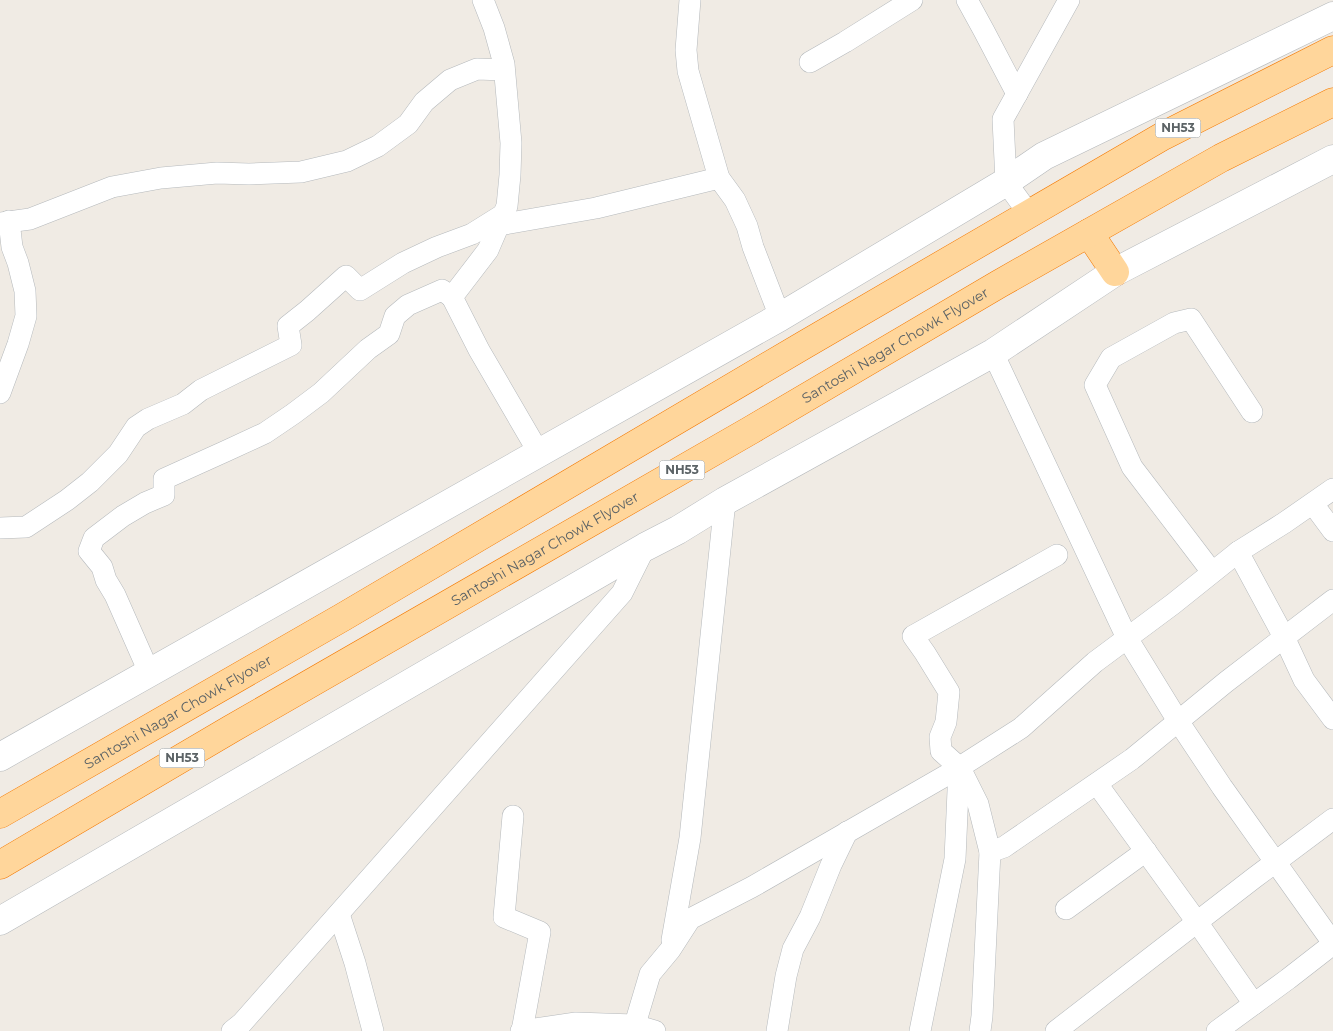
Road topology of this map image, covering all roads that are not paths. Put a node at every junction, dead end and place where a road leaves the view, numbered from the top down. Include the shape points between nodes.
1 (483, 0) edge
2 (690, 0) edge
3 (912, 0) edge
4 (967, 0) edge
5 (1069, 0) edge
6 (1333, 16) edge
7 (1333, 50) edge
8 (810, 62) dead end
9 (504, 70) junction
10 (1017, 94) junction
11 (1333, 102) edge
12 (1333, 159) edge
13 (719, 178) junction
14 (1006, 182) junction
15 (1029, 214) junction
16 (502, 220) junction
17 (4, 222) edge
18 (1089, 233) junction
19 (1115, 272) junction
20 (452, 298) junction
21 (780, 317) junction
22 (993, 353) junction
23 (0, 392) edge
24 (1252, 412) dead end
25 (539, 453) junction
26 (1333, 490) edge
27 (725, 501) junction
28 (1312, 504) junction
29 (0, 528) edge
30 (1333, 531) edge
31 (645, 546) junction
32 (1238, 552) junction
33 (1057, 555) dead end
34 (1212, 572) junction
35 (1333, 600) edge
36 (1284, 637) junction
37 (1127, 638) junction
38 (149, 672) junction
39 (1333, 719) edge
40 (1178, 721) junction
41 (0, 757) edge
42 (960, 768) junction
43 (1096, 784) junction
44 (0, 814) edge
45 (513, 816) dead end
46 (1333, 819) edge
47 (847, 832) junction
48 (1146, 851) junction
49 (990, 852) junction
50 (1275, 863) junction
51 (0, 865) edge
52 (1066, 909) dead end
53 (339, 914) junction
54 (0, 920) edge
55 (1197, 922) junction
56 (1333, 944) edge
57 (670, 950) junction
58 (1254, 1004) junction
59 (634, 1028) edge
60 (232, 1031) edge
61 (373, 1031) edge
62 (521, 1031) edge
63 (655, 1031) edge
64 (776, 1031) edge
65 (920, 1031) edge
66 (980, 1031) edge
67 (1056, 1031) edge
68 (1217, 1031) edge

1 - 9 street
2 - 13 street via 686,50 688,71
3 - 8 street
4 - 10 street
5 - 10 street
6 - 14 street via 1044,156
7 - 15 highway, NH53 via 1163,136
9 - 16 street via 511,143 507,206
9 - 17 street via 478,70 450,80 424,102 408,124 378,146 347,161 301,172 217,172 161,178 112,187 30,219
10 - 14 street via 1003,119
11 - 18 highway, NH53 via 1221,158
12 - 19 street
13 - 16 street via 596,208
13 - 21 street via 747,226
14 - 15 street
14 - 21 street
15 - 44 highway, Santoshi Nagar Chowk Flyover / NH53 via 343,617
16 - 20 street via 488,250
16 - 29 street via 437,246 360,290 346,276 288,326 291,345 136,427 118,454 90,482 26,528
17 - 23 street via 25,291 26,316
18 - 19 highway
18 - 51 highway, Santoshi Nagar Chowk Flyover / NH53
19 - 22 street
20 - 25 street
20 - 38 street via 442,290 408,305 395,316 389,334 293,414 257,436 164,479 164,495 144,502 94,538 88,551 102,567
21 - 25 street
22 - 27 street
22 - 37 street
24 - 34 street via 1191,319 1174,324 1111,358 1094,385 1132,467
25 - 38 street
26 - 28 street
27 - 31 street
27 - 57 street via 690,838
28 - 30 street
28 - 32 street
31 - 53 street via 622,593
31 - 54 street
32 - 34 street
32 - 36 street
33 - 42 street via 913,636 949,692 946,722 940,737 941,751
34 - 37 street
35 - 36 street
36 - 39 street via 1304,680
36 - 40 street
37 - 40 street
37 - 42 street via 1021,728
38 - 41 street
40 - 43 street
40 - 50 street
42 - 47 street
42 - 49 street via 978,804
42 - 65 street via 955,859
43 - 48 street
43 - 49 street via 1004,847
45 - 62 street via 504,917 540,932
46 - 50 street
47 - 57 street via 690,919
47 - 64 street via 793,949
48 - 52 street
48 - 55 street
49 - 66 street
50 - 55 street
50 - 56 street
53 - 60 street
53 - 61 street
55 - 58 street
55 - 67 street
56 - 58 street
57 - 59 street via 650,974
58 - 68 street
59 - 62 street via 576,1022
59 - 63 street

